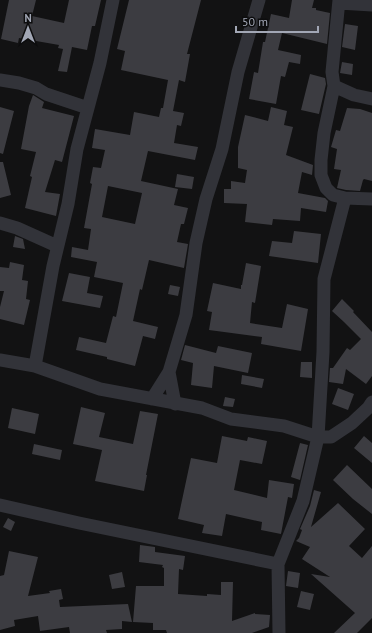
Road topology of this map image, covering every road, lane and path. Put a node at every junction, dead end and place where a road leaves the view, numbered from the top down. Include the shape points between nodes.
1 (113, 0) edge
2 (260, 0) edge
3 (339, 2) edge
4 (372, 5) edge
5 (0, 80) edge
6 (334, 86) junction
7 (372, 99) edge
8 (88, 108) junction
9 (345, 198) junction
10 (372, 199) edge
11 (0, 223) edge
12 (57, 246) junction
13 (0, 360) edge
14 (35, 366) junction
15 (169, 372) junction
16 (152, 399) junction
17 (372, 402) edge
18 (175, 404) junction
19 (318, 437) junction
20 (0, 505) edge
21 (278, 564) junction
22 (279, 633) edge

1 - 8 street
2 - 15 street via 238,72 222,149 206,199 196,243 186,315
3 - 4 street
3 - 6 street via 332,72
5 - 8 street via 36,88 46,94
6 - 7 street via 354,95
6 - 9 street via 324,133 321,175 326,188 333,195
8 - 12 street
9 - 10 street
9 - 19 street via 324,279
11 - 12 street
12 - 14 street
13 - 14 street
14 - 16 street via 100,389
15 - 16 street
15 - 18 street
16 - 18 street
17 - 19 street via 352,424 331,437
18 - 19 street via 202,408 231,419 284,426
19 - 21 street via 303,501
20 - 21 street
21 - 22 street

